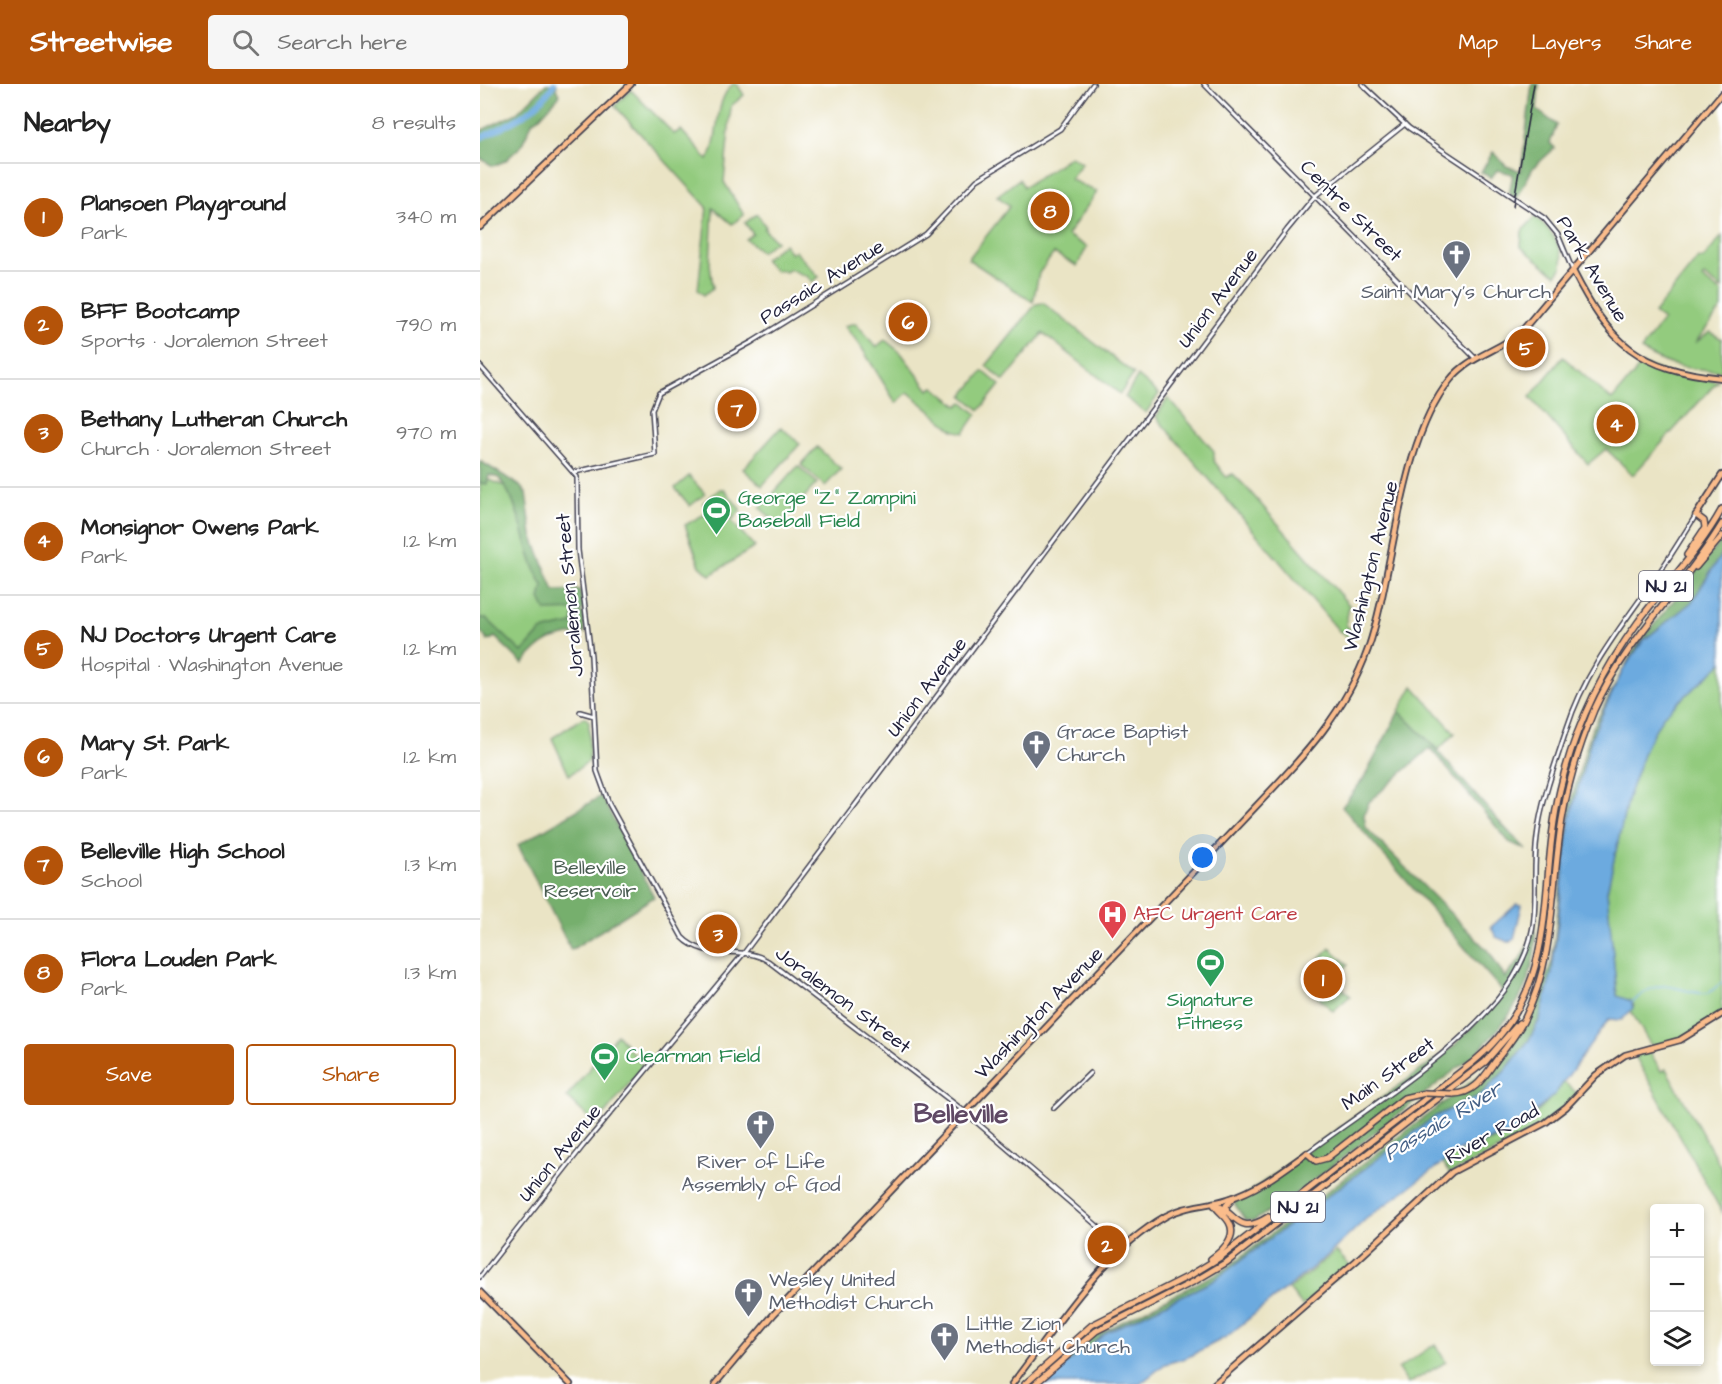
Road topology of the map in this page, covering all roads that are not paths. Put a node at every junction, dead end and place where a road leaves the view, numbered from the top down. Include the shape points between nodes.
1 (631, 84) edge
2 (1093, 84) edge
3 (1204, 84) edge
4 (1362, 84) edge
5 (1722, 93) edge
6 (1405, 124) junction
7 (1315, 196) junction
8 (480, 227) edge
9 (1573, 271) junction
10 (1476, 358) junction
11 (480, 366) edge
12 (1722, 378) edge
13 (575, 472) junction
14 (1722, 476) edge
15 (1722, 510) edge
16 (1696, 515) junction
17 (1722, 524) edge
18 (1722, 536) edge
19 (1686, 574) junction
20 (1654, 602) junction
21 (580, 712) dead end
22 (594, 716) junction
23 (744, 953) junction
24 (1534, 995) junction
25 (1722, 1014) edge
26 (1090, 1073) dead end
27 (1054, 1108) dead end
28 (965, 1113) junction
29 (1307, 1153) junction
30 (1324, 1177) junction
31 (1233, 1198) junction
32 (1213, 1203) junction
33 (1232, 1218) junction
34 (1123, 1248) junction
35 (480, 1277) edge
36 (1170, 1286) junction
37 (480, 1292) edge
38 (570, 1384) edge
39 (715, 1384) edge
40 (1012, 1384) edge
41 (1025, 1384) edge
42 (1035, 1384) edge
43 (1214, 1384) edge

1 - 8 main road
2 - 13 street, Passaic Avenue via 1060,129 977,180 926,234 752,342 659,393 652,410 655,454
3 - 7 street, Centre Street
4 - 6 street, Park Avenue
5 - 9 main road, Washington Avenue
6 - 7 street, Union Avenue
6 - 9 street, Park Avenue via 1544,218 1558,235
7 - 10 street, Centre Street
7 - 23 street, Union Avenue
9 - 10 main road, Washington Avenue via 1521,332
9 - 12 main road, Park Avenue via 1613,334 1634,353 1677,373
10 - 28 main road, Washington Avenue via 1445,386 1424,427 1368,647 1330,723 1299,761
11 - 13 street via 524,420
13 - 22 street, Joralemon Street via 578,550
14 - 16 main road
15 - 20 highway, NJ 21
16 - 20 highway via 1704,520 1705,528
16 - 29 street, Main Street via 1599,656 1567,726 1540,821 1535,920 1516,974 1497,1000 1454,1044
17 - 19 highway, NJ 21
18 - 19 highway via 1694,570
19 - 24 highway, NJ 21 via 1623,656 1585,734 1564,805 1548,952
20 - 30 highway, NJ 21 via 1604,674 1574,743 1555,816 1540,951 1520,1008 1480,1057
21 - 22 street
22 - 23 street, Joralemon Street via 596,764 602,787 680,933 703,950
23 - 28 street, Joralemon Street via 760,956 776,967
23 - 35 street, Union Avenue
24 - 29 highway, bridge via 1521,1027 1469,1091 1404,1098 1327,1158 1316,1161
24 - 42 highway, NJ 21 via 1510,1035 1470,1073 1227,1262 1095,1331
25 - 43 main road, River Road via 1680,1040 1625,1055 1596,1074 1566,1107 1545,1123 1452,1172
26 - 27 street
28 - 34 street, Joralemon Street
28 - 39 main road, Washington Avenue via 774,1314
29 - 31 main road, Main Street via 1261,1185
30 - 33 highway via 1261,1221 1243,1224
30 - 36 highway, NJ 21 via 1222,1256
31 - 32 main road, Main Street
31 - 33 highway via 1226,1209
32 - 33 highway
32 - 34 main road, Main Street via 1172,1213
32 - 36 highway via 1230,1224 1229,1242 1216,1256
34 - 40 main road, Main Street via 1081,1294
36 - 41 highway, NJ 21 via 1092,1325
37 - 38 main road

